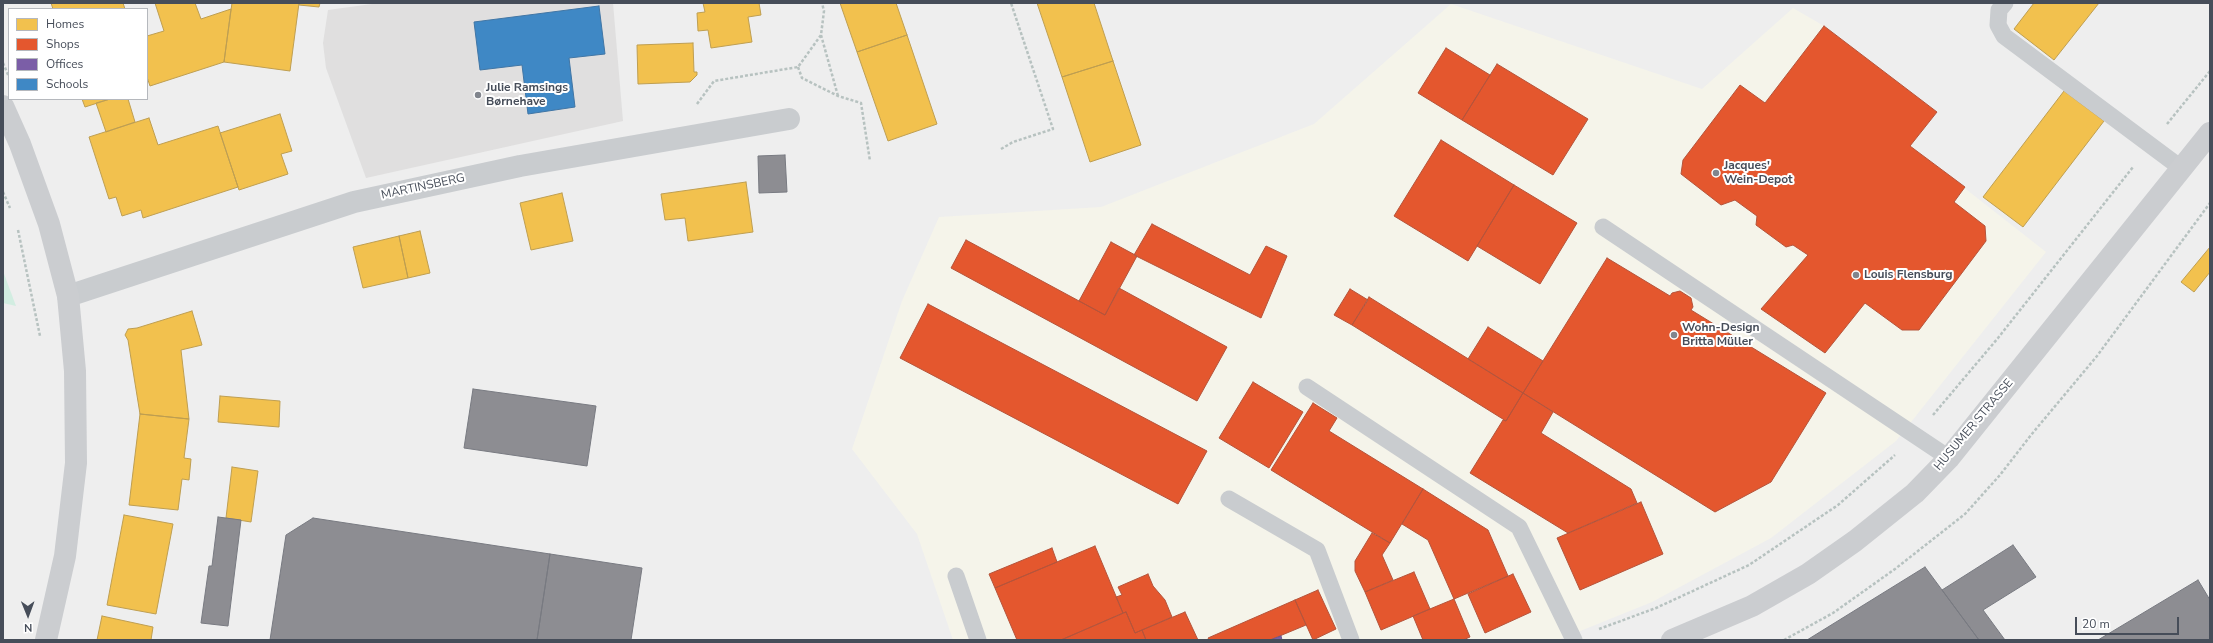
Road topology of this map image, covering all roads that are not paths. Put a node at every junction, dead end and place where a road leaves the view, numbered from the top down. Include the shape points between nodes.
1 (2005, 3) edge
2 (3, 106) edge
3 (789, 119) dead end
4 (2210, 133) edge
5 (2181, 168) junction
6 (1603, 227) dead end
7 (68, 296) junction
8 (1307, 387) dead end
9 (1949, 458) junction
10 (1229, 499) dead end
11 (956, 576) dead end
12 (46, 640) edge
13 (978, 640) edge
14 (1351, 640) edge
15 (1574, 640) edge
16 (1672, 640) edge

1 - 5 lane via 1999,10 1998,25 2004,36
2 - 7 main road via 20,144 49,224
3 - 7 street, MARTINSBERG via 520,166 354,202
4 - 5 main road, HUSUMER STRASSE
5 - 9 main road, HUSUMER STRASSE
6 - 9 lane
7 - 12 main road via 75,371 76,463 65,556
8 - 15 lane via 1519,527
9 - 16 main road, HUSUMER STRASSE via 1915,493 1855,541 1808,574 1752,606
10 - 14 lane via 1318,550
11 - 13 lane

